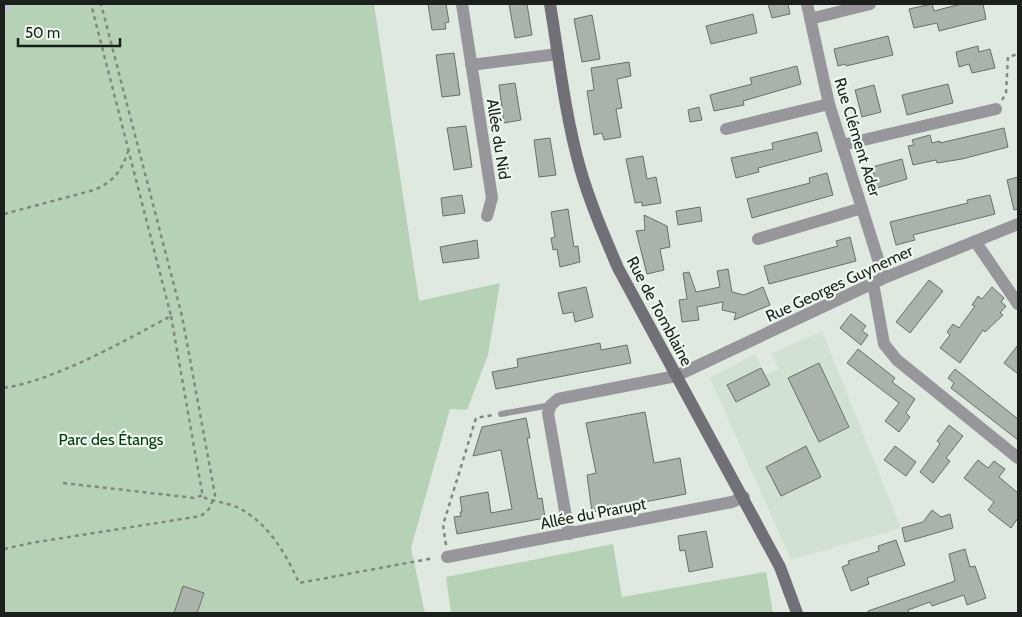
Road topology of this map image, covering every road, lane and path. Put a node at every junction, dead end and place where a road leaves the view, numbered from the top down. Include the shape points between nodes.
1 (91, 4) edge
2 (101, 4) edge
3 (462, 4) edge
4 (550, 4) edge
5 (807, 4) edge
6 (870, 4) edge
7 (810, 20) junction
8 (558, 54) junction
9 (1018, 54) edge
10 (472, 65) junction
11 (829, 104) junction
12 (996, 110) joint
13 (726, 129) dead end
14 (842, 145) junction
15 (128, 150) junction
16 (862, 208) junction
17 (4, 214) edge
18 (487, 216) dead end
19 (1018, 224) edge
20 (758, 239) dead end
21 (974, 241) junction
22 (884, 278) junction
23 (873, 283) junction
24 (1018, 304) edge
25 (171, 316) junction
26 (676, 376) junction
27 (4, 388) edge
28 (551, 405) junction
29 (501, 414) joint
30 (1018, 458) edge
31 (63, 483) dead end
32 (204, 495) junction
33 (744, 497) junction
34 (214, 501) junction
35 (569, 534) junction
36 (4, 549) edge
37 (447, 557) junction
38 (797, 613) edge

1 - 15 path
2 - 34 path via 182,316
3 - 10 street, Allée du Nid
4 - 8 main road, Rue de Tomblaine
5 - 7 street, Rue Clément Ader
6 - 7 street
7 - 11 street, Rue Clément Ader
8 - 10 street
8 - 26 main road, Rue de Tomblaine via 580,167 600,225 618,268
9 - 12 path via 1008,56 1006,93
10 - 18 street, Allée du Nid via 492,198
11 - 13 street
11 - 14 street, Rue Clément Ader
12 - 14 street
14 - 16 street, Rue Clément Ader
15 - 17 path via 120,170 108,184
15 - 25 path
16 - 20 street
16 - 22 street, Rue Clément Ader
19 - 21 street, Rue Georges Guynemer
21 - 22 street, Rue Georges Guynemer
21 - 24 street
22 - 23 street, Rue Georges Guynemer
23 - 26 street, Rue Georges Guynemer
23 - 30 street via 884,344 897,360
25 - 27 path via 62,370
25 - 32 path
26 - 28 street, Rue Georges Guynemer via 558,400
26 - 33 main road, Rue de Tomblaine
28 - 29 lane
28 - 35 street via 548,413
29 - 37 path via 476,418 444,525
31 - 32 path via 195,498
32 - 34 path
33 - 35 street, Allée du Prarupt
33 - 38 main road, Rue de Tomblaine via 780,567
34 - 36 path via 201,516
34 - 37 path via 237,507 272,536 299,584
35 - 37 street, Allée du Prarupt

